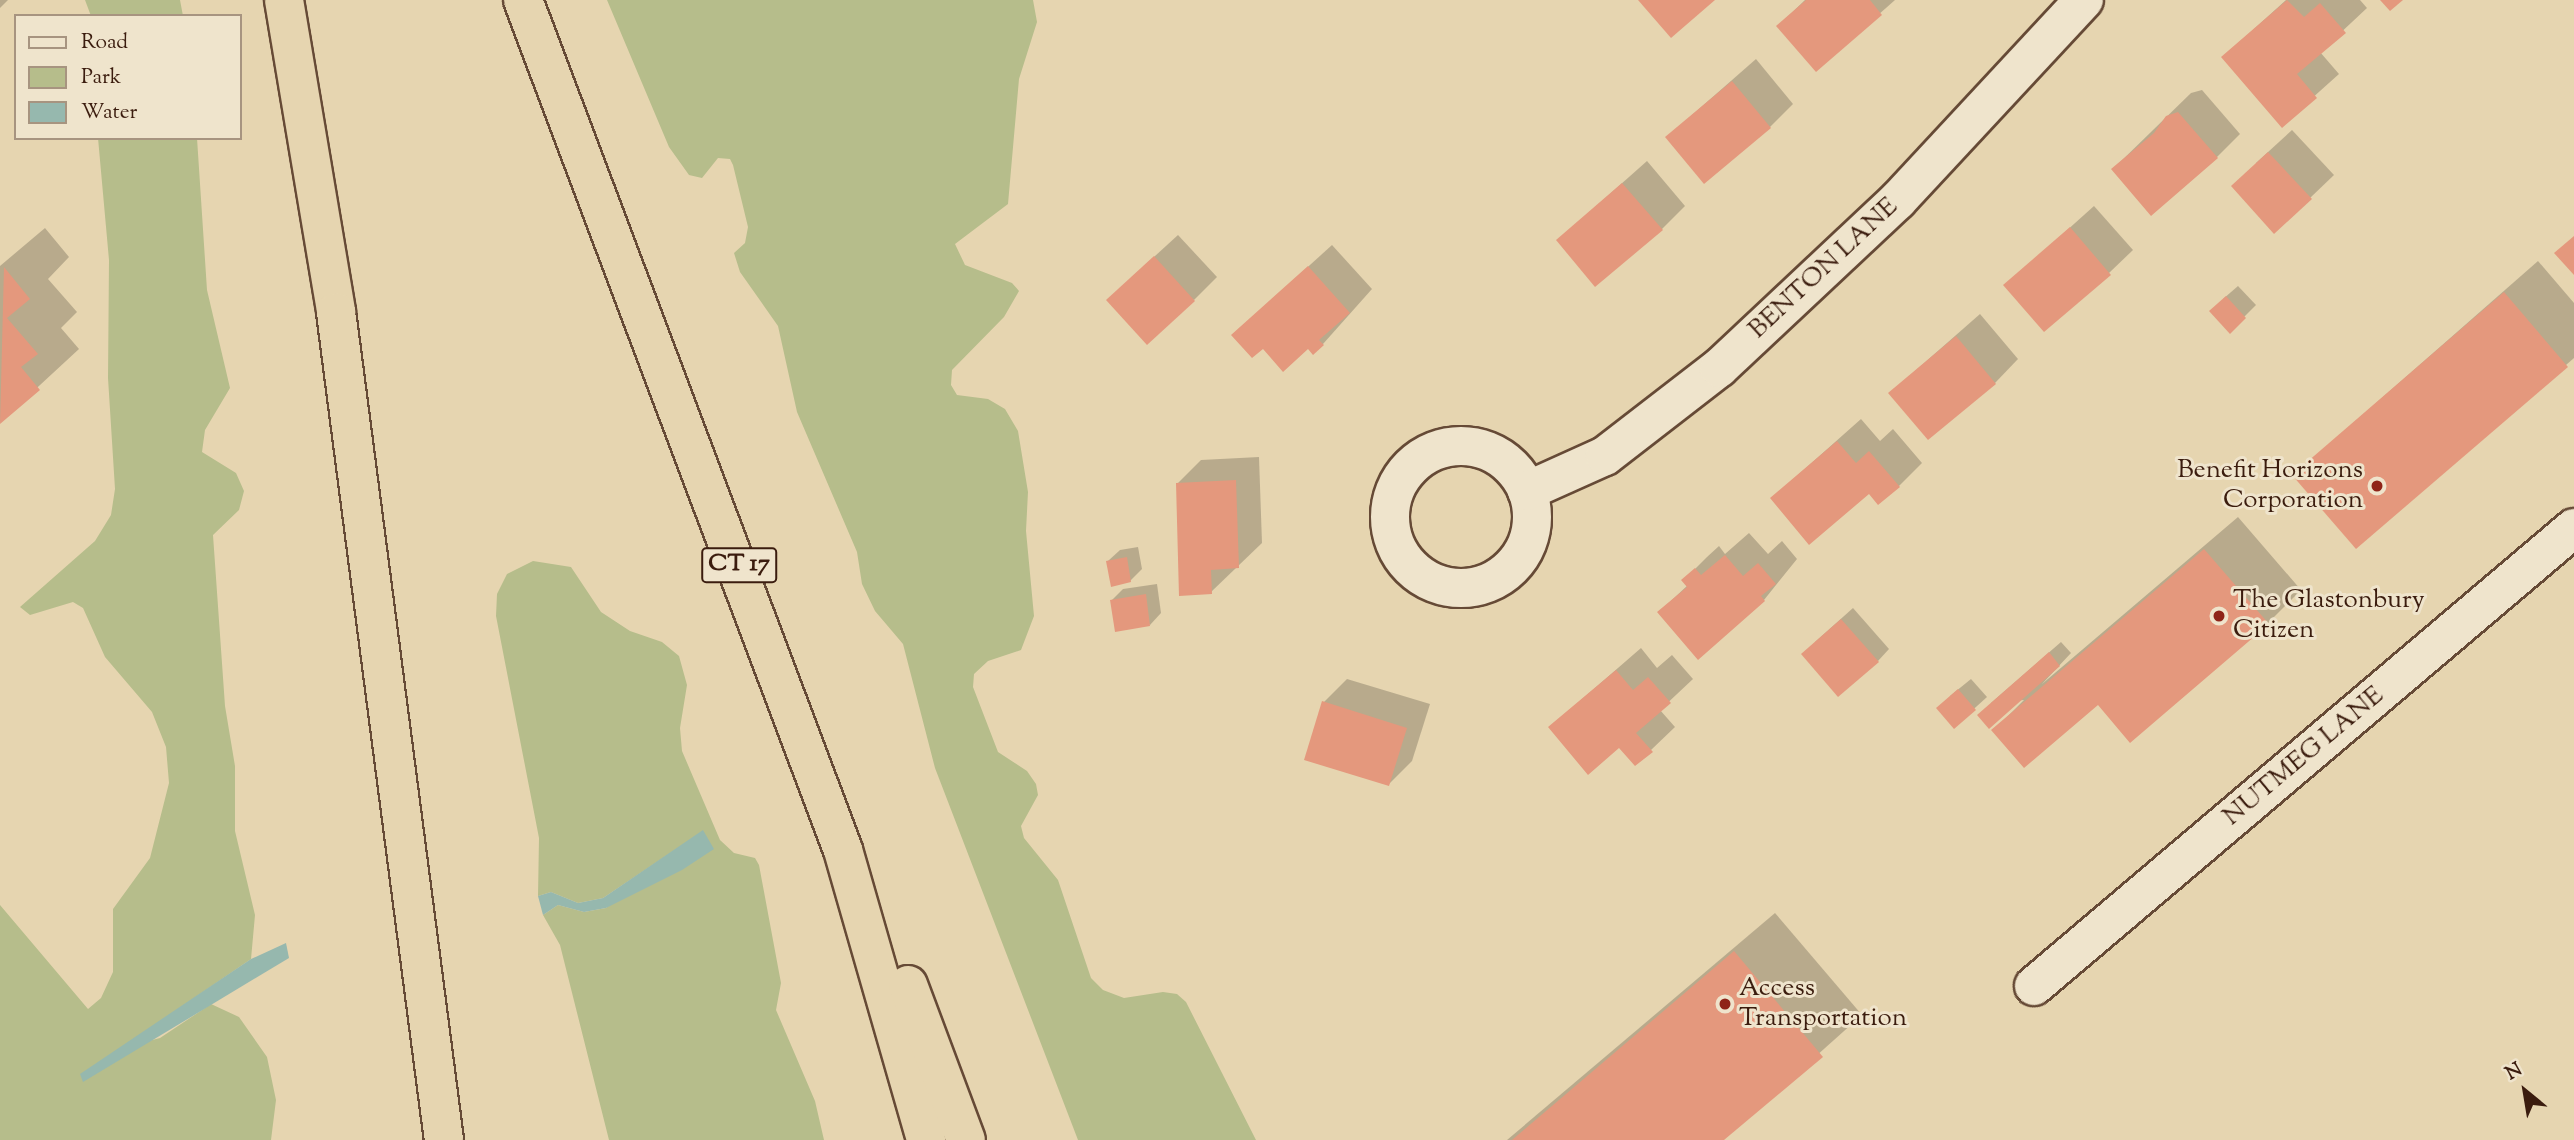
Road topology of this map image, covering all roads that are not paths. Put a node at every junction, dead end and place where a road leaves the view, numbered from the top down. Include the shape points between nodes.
1 (284, 0) edge
2 (523, 0) edge
3 (2084, 0) edge
4 (1527, 491) dead end
5 (2574, 528) edge
6 (845, 858) junction
7 (2034, 986) dead end
8 (436, 1082) junction
9 (444, 1140) edge
10 (468, 1140) edge
11 (926, 1140) edge
12 (966, 1140) edge

1 - 8 highway via 336,312
2 - 6 highway, CT 17 via 724,525
3 - 4 street, BENTON LANE via 1898,200 1726,361 1605,456
5 - 7 street, NUTMEG LANE
6 - 11 highway, CT 17
6 - 12 highway via 902,971
8 - 9 highway
8 - 10 highway

